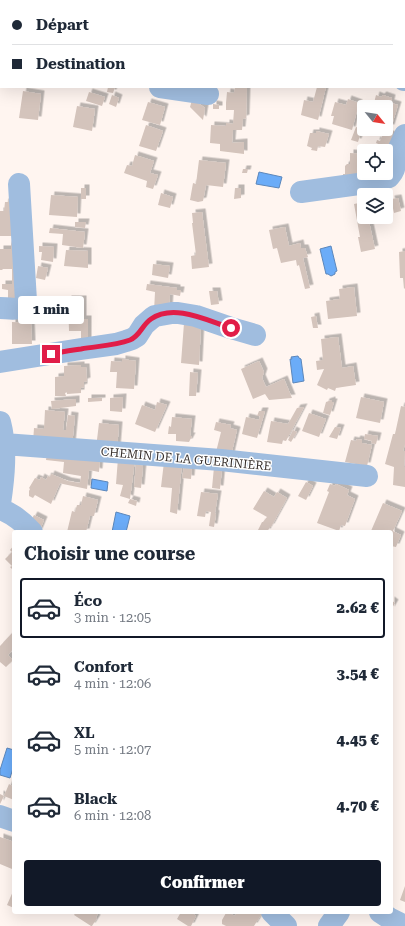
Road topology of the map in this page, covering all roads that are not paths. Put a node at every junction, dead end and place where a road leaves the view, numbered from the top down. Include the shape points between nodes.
1 (167, 88) edge
2 (208, 94) dead end
3 (405, 135) edge
4 (19, 184) dead end
5 (301, 192) dead end
6 (0, 308) edge
7 (255, 335) dead end
8 (0, 362) edge
9 (0, 422) edge
10 (3, 453) edge
11 (367, 476) dead end
12 (0, 504) edge
13 (0, 509) edge
14 (30, 530) edge
15 (0, 816) edge
16 (12, 820) edge
17 (274, 914) edge
18 (338, 914) edge
19 (383, 914) edge
20 (286, 926) edge
21 (329, 926) edge
22 (405, 926) edge

1 - 2 street
3 - 5 street via 389,177 366,184
4 - 6 street via 26,301 20,308
7 - 8 street via 196,316 172,313 155,316 137,336 116,344
9 - 10 street
10 - 11 street, CHEMIN DE LA GUERINIÈRE via 221,460
10 - 12 street via 4,478
13 - 14 street via 19,518
15 - 16 street
17 - 20 street
18 - 21 street
19 - 22 street

